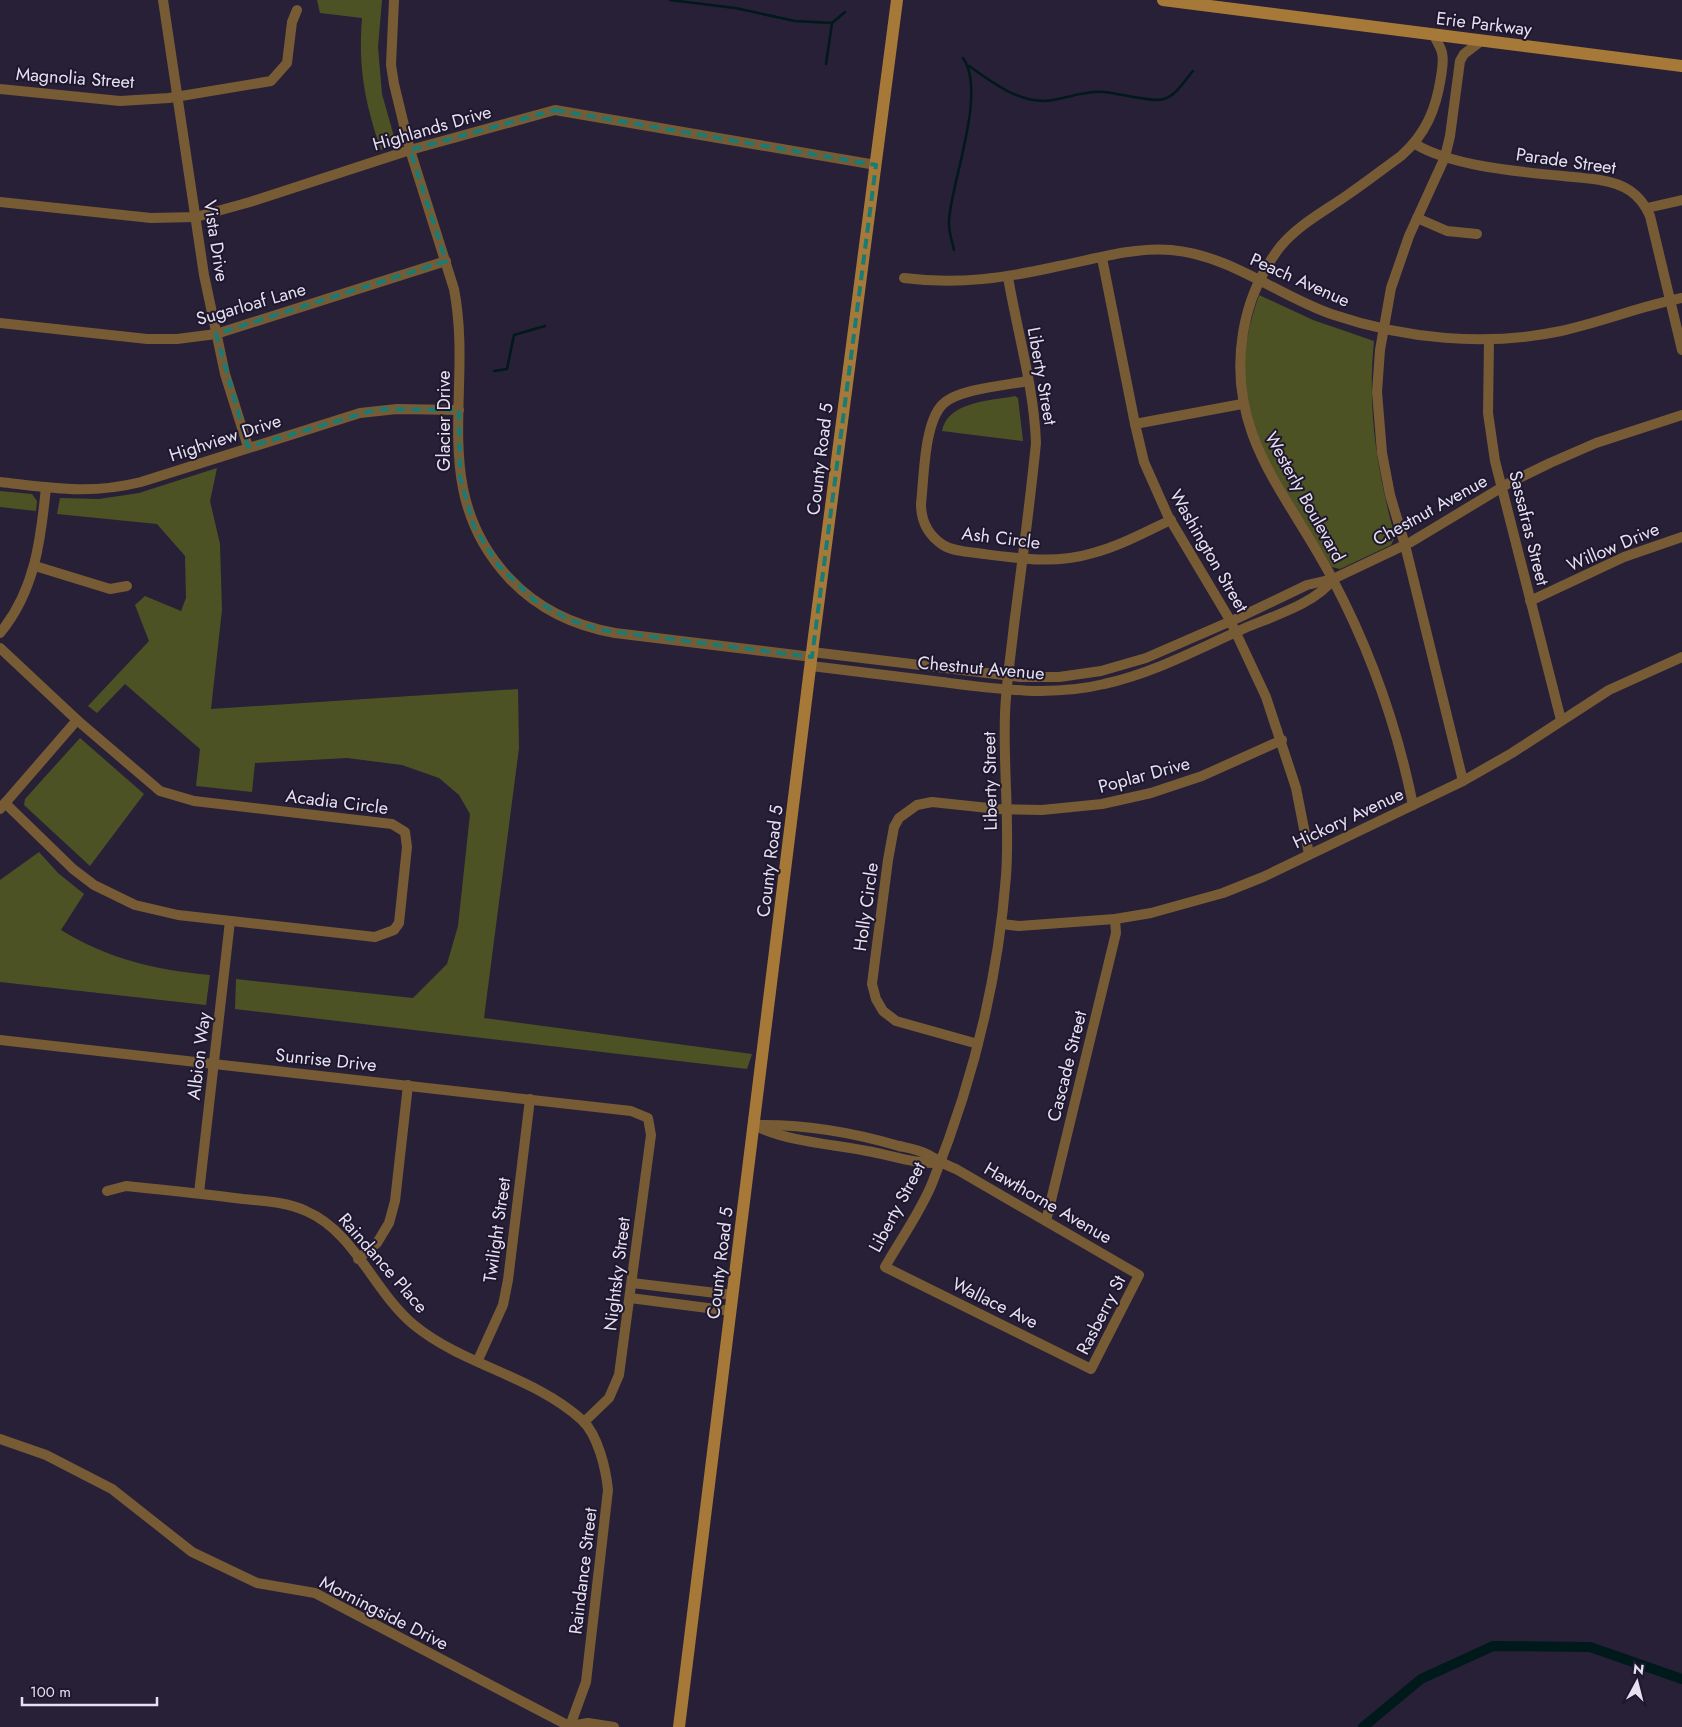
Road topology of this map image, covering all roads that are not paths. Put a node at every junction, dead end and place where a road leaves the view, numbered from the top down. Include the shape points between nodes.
1 (163, 0) edge
2 (394, 0) edge
3 (897, 0) edge
4 (1163, 0) edge
5 (297, 10) dead end
6 (1434, 35) junction
7 (1481, 41) junction
8 (1682, 66) edge
9 (0, 88) edge
10 (178, 96) junction
11 (1415, 144) junction
12 (410, 150) junction
13 (1445, 158) junction
14 (876, 165) junction
15 (1682, 200) edge
16 (0, 202) edge
17 (1647, 208) junction
18 (196, 217) junction
19 (1417, 218) junction
20 (1477, 234) dead end
21 (1102, 258) junction
22 (446, 262) junction
23 (1008, 276) junction
24 (904, 278) dead end
25 (1259, 280) junction
26 (1682, 298) edge
27 (1670, 300) junction
28 (0, 323) edge
29 (1383, 330) junction
30 (216, 334) junction
31 (1489, 340) junction
32 (1682, 350) edge
33 (1028, 381) junction
34 (1242, 404) junction
35 (459, 410) junction
36 (1682, 415) edge
37 (1135, 424) junction
38 (248, 447) junction
39 (0, 482) edge
40 (46, 487) junction
41 (1502, 488) junction
42 (1170, 520) junction
43 (1682, 537) edge
44 (1405, 545) junction
45 (1022, 559) junction
46 (35, 566) junction
47 (1332, 579) junction
48 (127, 586) dead end
49 (1530, 601) junction
50 (1230, 620) junction
51 (1236, 632) junction
52 (0, 633) edge
53 (0, 648) edge
54 (1682, 657) edge
55 (812, 658) junction
56 (1008, 676) junction
57 (1007, 690) junction
58 (77, 720) junction
59 (1561, 720) junction
60 (1282, 740) junction
61 (1463, 781) junction
62 (1413, 804) junction
63 (3, 806) edge
64 (1008, 809) junction
65 (1309, 854) junction
66 (1115, 919) junction
67 (230, 921) junction
68 (1001, 924) junction
69 (0, 1040) edge
70 (978, 1044) junction
71 (214, 1063) junction
72 (408, 1085) junction
73 (530, 1099) junction
74 (648, 1118) joint
75 (755, 1125) junction
76 (939, 1163) junction
77 (107, 1191) dead end
78 (199, 1193) junction
79 (1046, 1221) junction
80 (358, 1259) junction
81 (885, 1267) joint
82 (1139, 1275) joint
83 (632, 1282) junction
84 (733, 1295) junction
85 (630, 1298) junction
86 (731, 1310) junction
87 (478, 1360) junction
88 (1091, 1369) joint
89 (584, 1422) junction
90 (0, 1439) edge
91 (570, 1727) edge
92 (614, 1727) edge
93 (679, 1727) edge

1 - 10 street, Vista Drive
2 - 12 street, Glacier Drive via 391,65
3 - 14 street, County Road 5
4 - 6 street, Erie Parkway
5 - 10 street, Magnolia Street via 292,22 287,63 271,81
6 - 7 street, Erie Parkway
6 - 11 street, Westerly Boulevard via 1442,53 1438,99
7 - 8 street, Erie Parkway
7 - 13 street via 1460,60
9 - 10 street, Magnolia Street via 120,101
10 - 18 street, Vista Drive
11 - 13 street, Parade Street
11 - 25 street, Westerly Boulevard via 1298,229 1282,245
12 - 14 street, Highlands Drive via 555,110
12 - 18 street, Highlands Drive
12 - 22 street, Glacier Drive
13 - 17 street, Parade Street via 1615,182 1630,189
13 - 19 street
14 - 55 street, County Road 5
15 - 17 street
16 - 18 street, Highlands Drive via 152,218
17 - 27 street, Parade Street
18 - 30 street, Vista Drive
19 - 20 street via 1447,231
19 - 29 street via 1391,288
21 - 23 street, Peach Avenue
21 - 25 street, Peach Avenue via 1169,250 1217,260
21 - 37 street, Washington Street
22 - 30 street, Sugarloaf Lane
22 - 35 street, Glacier Drive via 459,310
23 - 24 street, Peach Avenue via 939,282
23 - 33 street, Liberty Street
25 - 29 street, Peach Avenue via 1330,314
25 - 34 street, Westerly Boulevard via 1244,321 1239,385
26 - 27 street, Peach Avenue
27 - 31 street, Peach Avenue via 1563,330
27 - 32 street, Parade Street
28 - 30 street, Sugarloaf Lane via 147,339
29 - 31 street, Peach Avenue via 1437,338
29 - 44 street via 1377,392 1379,423 1390,495
30 - 38 street, Vista Drive via 231,397
31 - 41 street, Sassafras Street via 1488,413
33 - 45 street, Liberty Street via 1036,443
33 - 45 street, Ash Circle via 957,396 944,403 931,426 920,504 925,527 945,546
34 - 37 street
34 - 47 street, Westerly Boulevard via 1264,462
35 - 38 street, Highview Drive via 378,409
35 - 55 street, Glacier Drive via 460,477 474,527 499,566 534,600 570,620 601,630
36 - 41 street, Chestnut Avenue via 1596,443
37 - 42 street, Washington Street via 1150,478
38 - 40 street, Highview Drive via 111,489 83,491
39 - 40 street, Highview Drive
40 - 46 street
41 - 44 street, Chestnut Avenue
41 - 49 street, Sassafras Street
42 - 45 street, Ash Circle via 1092,554 1042,561
42 - 50 street, Washington Street
43 - 49 street, Willow Drive via 1624,557
44 - 47 street, Chestnut Avenue
44 - 61 street
45 - 56 street, Liberty Street
46 - 48 street via 110,589
46 - 52 street via 18,606
47 - 50 street, Chestnut Avenue via 1307,585
47 - 51 street, Chestnut Avenue via 1312,598
47 - 62 street, Westerly Boulevard via 1359,633 1383,694
49 - 59 street, Sassafras Street
50 - 51 street, Washington Street
50 - 56 street, Chestnut Avenue via 1146,658 1101,671 1060,677
51 - 57 street, Chestnut Avenue via 1160,667 1103,685 1053,691
51 - 60 street, Washington Street
53 - 58 street, Acadia Circle
54 - 59 street, Hickory Avenue via 1609,690
55 - 56 street, Chestnut Avenue
55 - 57 street, Chestnut Avenue
55 - 75 street, County Road 5
56 - 57 street, Liberty Street
57 - 64 street, Liberty Street
58 - 63 street
58 - 67 street, Acadia Circle via 160,791 176,797 392,824 405,832 408,847 399,923 386,935 375,937
59 - 61 street, Hickory Avenue
60 - 64 street, Poplar Drive via 1202,776 1151,793 1102,804 1042,810
60 - 65 street, Washington Street via 1296,788
61 - 62 street, Hickory Avenue
62 - 65 street, Hickory Avenue
63 - 67 street, Acadia Circle via 73,868 113,895 158,911
64 - 68 street, Liberty Street
64 - 70 street, Holly Circle via 932,802 917,805 899,818 894,827 888,860 875,960 872,984 883,1011 896,1021
65 - 66 street, Hickory Avenue via 1224,893 1151,913
66 - 68 street, Hickory Avenue via 1019,926
66 - 79 street, Cascade Street via 1116,933
67 - 71 street, Albion Way
68 - 70 street, Liberty Street via 994,975
69 - 71 street, Sunrise Drive
70 - 76 street, Liberty Street
71 - 72 street, Sunrise Drive
71 - 78 street, Albion Way
72 - 73 street, Sunrise Drive
72 - 80 street via 395,1201 389,1223 377,1243
73 - 74 street, Sunrise Drive via 631,1110
73 - 87 street, Twilight Street via 508,1280 503,1305
74 - 83 street, Nightsky Street via 650,1135
75 - 76 street, Hawthorne Avenue via 777,1136 870,1151 923,1164
75 - 84 street, County Road 5
76 - 79 street, Hawthorne Avenue via 956,1169
76 - 81 street, Liberty Street via 933,1183
77 - 78 street, Raindance Place via 126,1186
78 - 80 street, Raindance Place via 281,1204 307,1211 338,1233
79 - 82 street, Hawthorne Avenue
80 - 87 street, Raindance Place via 384,1295 414,1325 445,1345
81 - 88 street, Wallace Ave
82 - 88 street, Rasberry St
83 - 84 street
83 - 85 street, Nightsky Street
84 - 86 street, County Road 5
85 - 86 street
85 - 89 street, Nightsky Street via 619,1376 608,1398
86 - 93 street, County Road 5
87 - 89 street, Raindance Place via 558,1400
89 - 91 street, Raindance Street via 606,1468 608,1490 586,1682
90 - 91 street, Morningside Drive via 46,1455 112,1489 192,1552 257,1583 314,1594
91 - 92 street via 588,1723

